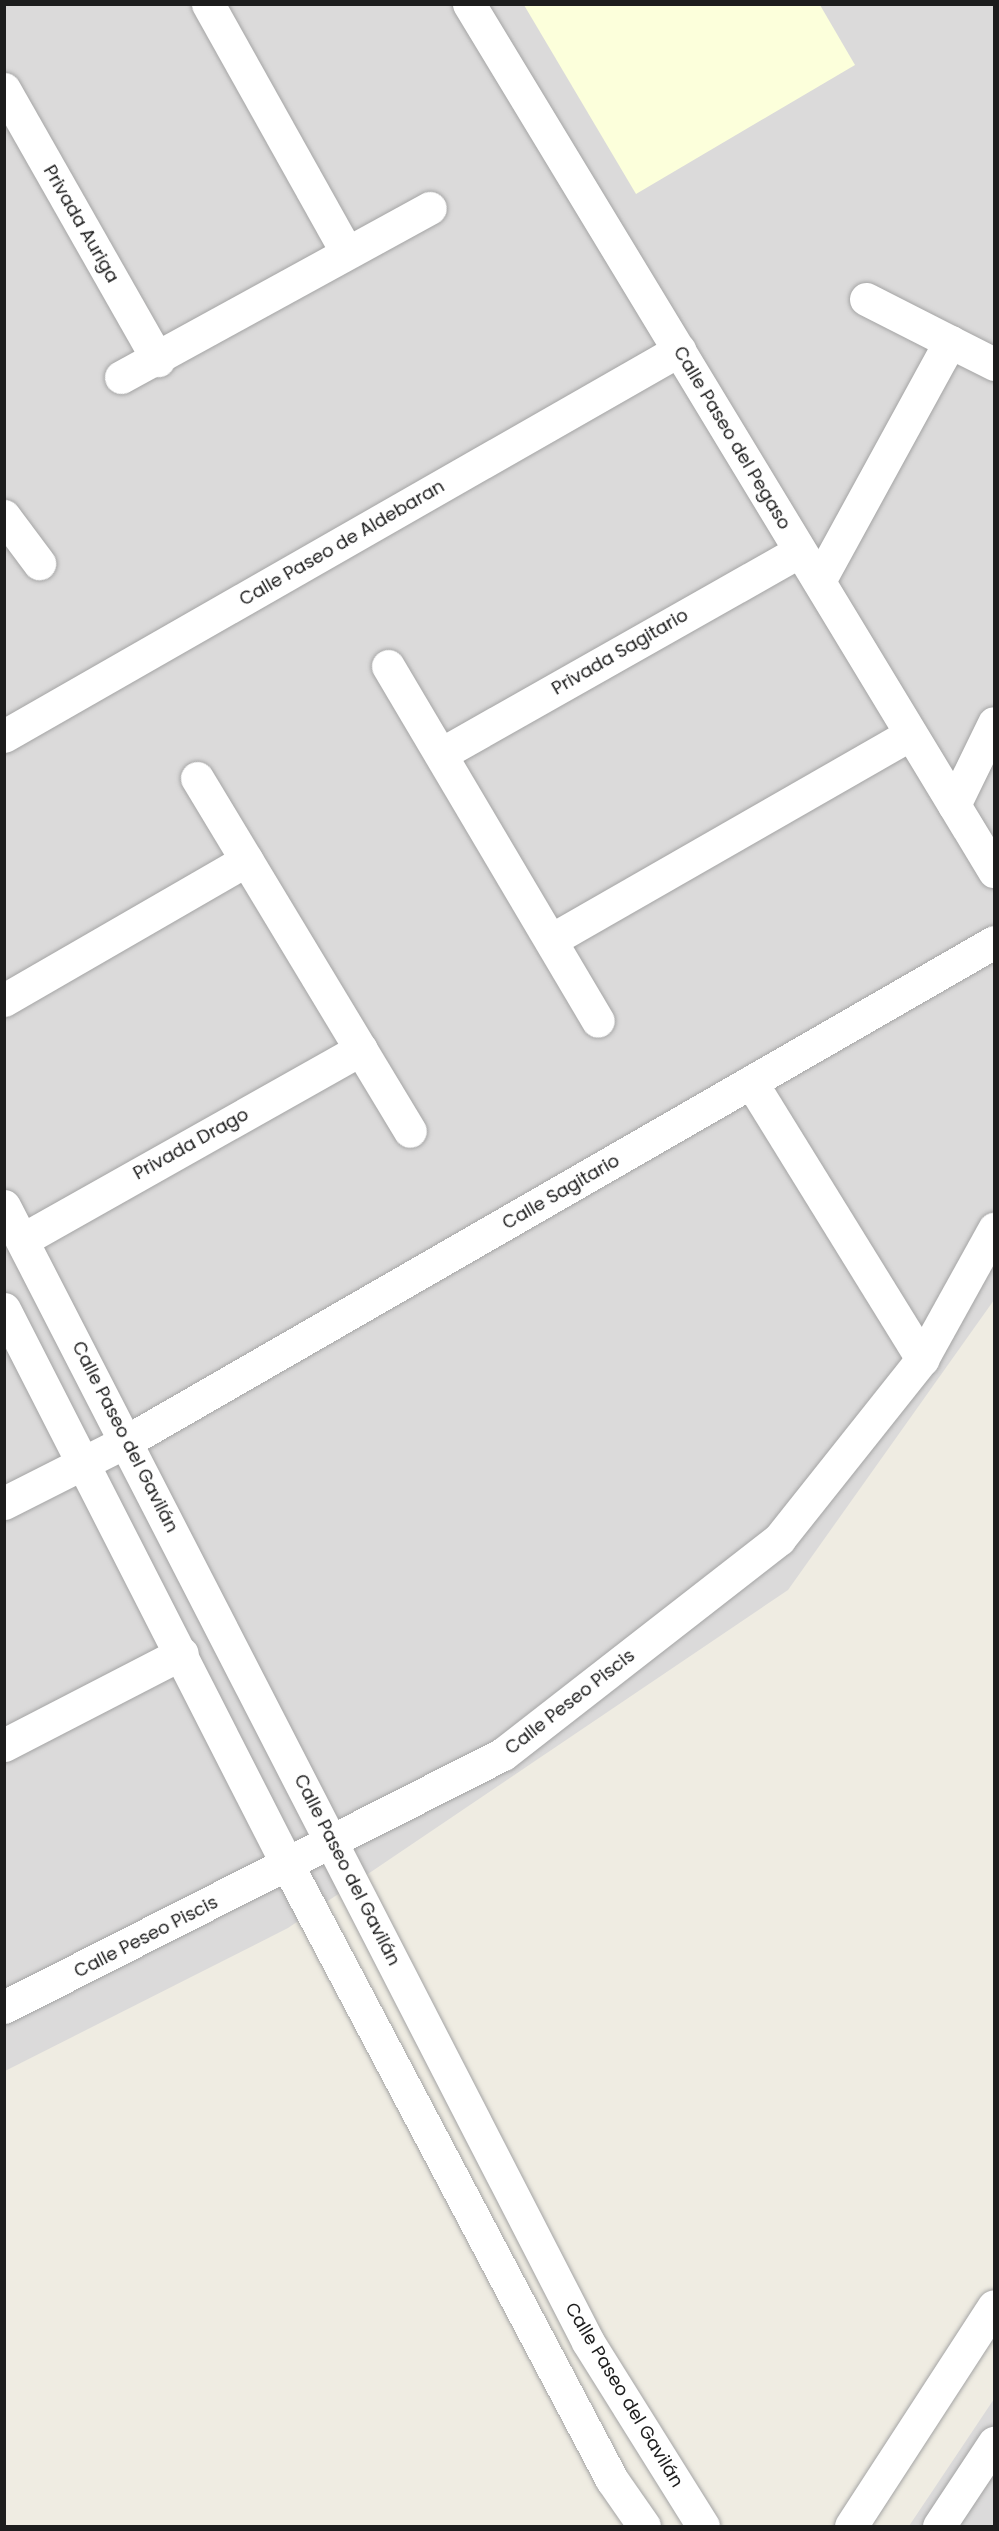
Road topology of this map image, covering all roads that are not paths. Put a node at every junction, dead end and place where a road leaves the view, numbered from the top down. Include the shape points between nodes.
1 (208, 4) edge
2 (469, 4) edge
3 (4, 89) edge
4 (430, 208) dead end
5 (346, 251) junction
6 (866, 299) dead end
7 (950, 342) junction
8 (679, 351) junction
9 (158, 360) junction
10 (994, 364) edge
11 (121, 377) dead end
12 (4, 516) edge
13 (800, 551) junction
14 (39, 563) dead end
15 (819, 581) junction
16 (388, 666) dead end
17 (994, 723) edge
18 (910, 734) junction
19 (4, 736) edge
20 (441, 754) junction
21 (197, 778) dead end
22 (954, 805) junction
23 (246, 860) junction
24 (994, 871) edge
25 (551, 940) junction
26 (994, 942) edge
27 (4, 1000) edge
28 (598, 1020) dead end
29 (361, 1049) junction
30 (751, 1082) junction
31 (410, 1131) dead end
32 (4, 1206) edge
33 (994, 1228) edge
34 (22, 1240) junction
35 (4, 1309) edge
36 (922, 1359) junction
37 (128, 1441) junction
38 (85, 1463) junction
39 (4, 1503) edge
40 (182, 1653) junction
41 (4, 1744) edge
42 (334, 1843) junction
43 (288, 1866) junction
44 (4, 2007) edge
45 (994, 2306) edge
46 (994, 2444) edge
47 (644, 2526) edge
48 (703, 2526) edge
49 (851, 2526) edge
50 (939, 2526) edge

1 - 5 street
2 - 8 street, Calle Paseo del Pegaso
3 - 9 street, Privada Auriga
4 - 5 street
5 - 9 street
6 - 7 street
7 - 10 street
7 - 15 street
8 - 13 street, Calle Paseo del Pegaso
8 - 19 street, Calle Paseo de Aldebaran
9 - 11 street
12 - 14 street
13 - 15 street, Calle Paseo del Pegaso
13 - 20 street, Privada Sagitario
15 - 18 street, Calle Paseo del Pegaso
16 - 20 street
17 - 22 street
18 - 22 street, Calle Paseo del Pegaso
18 - 25 street
20 - 25 street
21 - 23 street
22 - 24 street, Calle Paseo del Pegaso
23 - 27 street
23 - 29 street
25 - 28 street
26 - 30 street, Calle Sagitario
29 - 31 street
29 - 34 street, Privada Drago
30 - 36 street
30 - 37 street, Calle Sagitario
32 - 34 street, Calle Paseo del Gavilán
33 - 36 street, Calle Peseo Piscis
34 - 37 street, Calle Paseo del Gavilán
35 - 38 street
36 - 42 street, Calle Peseo Piscis via 778,1539 503,1754
37 - 38 street, Calle Sagitario
37 - 42 street, Calle Paseo del Gavilán
38 - 39 street, Calle Sagitario
38 - 40 street
40 - 41 street
40 - 43 street
42 - 43 street, Calle Peseo Piscis
42 - 48 street, Calle Paseo del Gavilán via 588,2342
43 - 44 street, Calle Peseo Piscis
43 - 47 street via 606,2469
45 - 49 street
46 - 50 street

